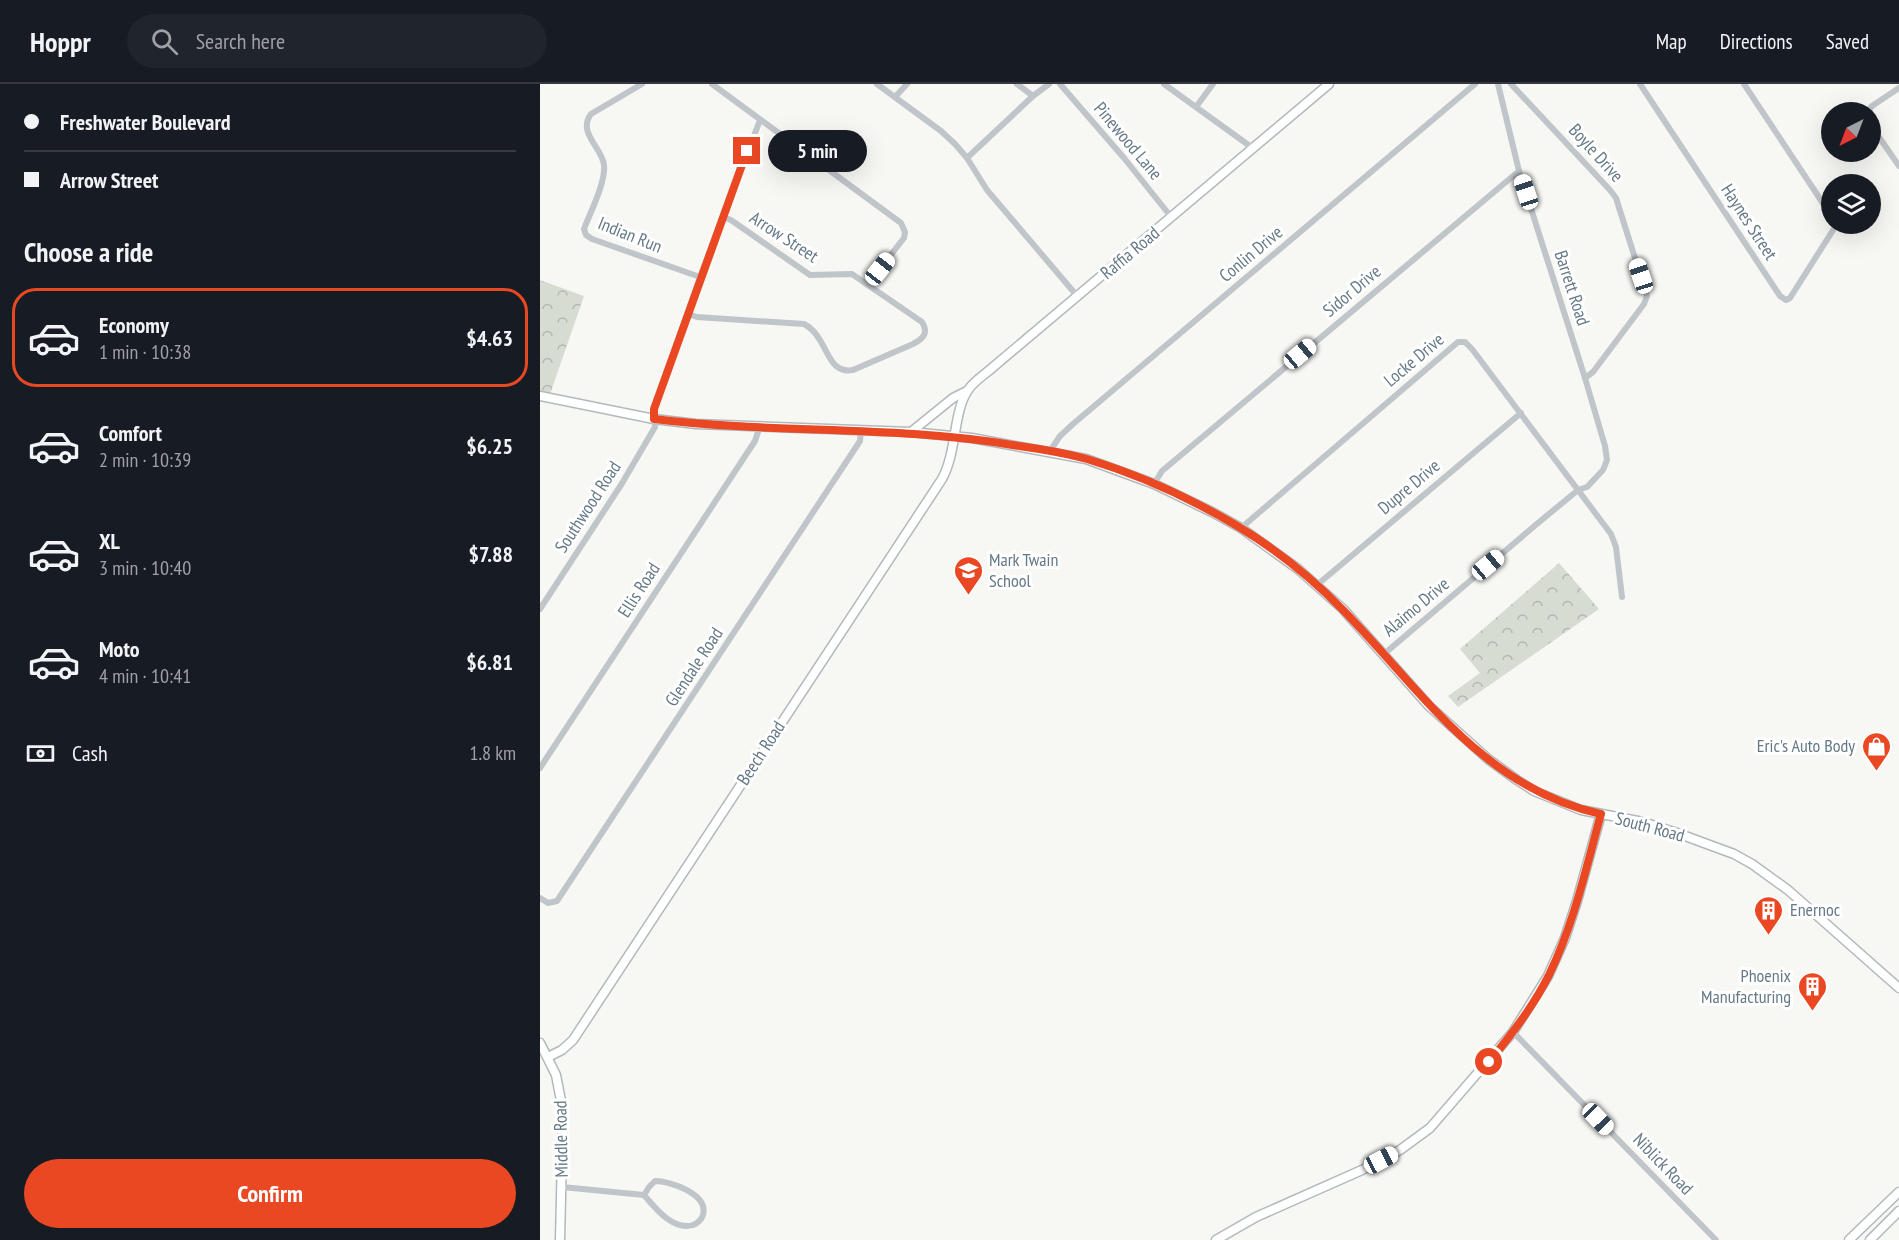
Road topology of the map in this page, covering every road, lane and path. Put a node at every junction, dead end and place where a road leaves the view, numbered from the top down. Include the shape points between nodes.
1 (642, 84) edge
2 (712, 84) edge
3 (877, 84) edge
4 (907, 84) edge
5 (1017, 84) edge
6 (1049, 84) edge
7 (1060, 84) edge
8 (1164, 84) edge
9 (1213, 84) edge
10 (1329, 84) edge
11 (1475, 84) edge
12 (1498, 84) edge
13 (1510, 84) edge
14 (1640, 84) edge
15 (1744, 84) edge
16 (1899, 88) edge
17 (1033, 96) junction
18 (895, 97) junction
19 (1878, 102) edge
20 (1196, 107) junction
21 (760, 120) junction
22 (1881, 140) edge
23 (1254, 149) junction
24 (967, 158) junction
25 (1899, 166) edge
26 (1519, 171) junction
27 (1821, 200) edge
28 (723, 217) junction
29 (1172, 218) junction
30 (1829, 234) edge
31 (700, 278) junction
32 (868, 284) junction
33 (1078, 297) junction
34 (688, 314) junction
35 (1585, 378) junction
36 (967, 391) junction
37 (540, 396) edge
38 (1521, 413) junction
39 (654, 419) junction
40 (760, 426) junction
41 (861, 431) junction
42 (911, 432) junction
43 (956, 436) junction
44 (1050, 451) junction
45 (1154, 484) junction
46 (1578, 490) junction
47 (1241, 528) junction
48 (1317, 585) junction
49 (1622, 597) dead end
50 (540, 609) edge
51 (1384, 654) junction
52 (540, 768) edge
53 (1601, 814) junction
54 (540, 898) edge
55 (1899, 988) edge
56 (1513, 1032) junction
57 (540, 1043) edge
58 (548, 1057) junction
59 (562, 1187) junction
60 (1899, 1192) edge
61 (644, 1194) junction
62 (1899, 1210) edge
63 (560, 1240) edge
64 (1216, 1240) edge
65 (1716, 1240) edge
66 (1849, 1240) edge
67 (1870, 1240) edge

1 - 31 street, Indian Run via 586,120 586,129 604,164 584,229 592,239
2 - 21 street
3 - 18 street
4 - 18 street
5 - 17 street
6 - 17 street
7 - 29 street, Pinewood Lane
8 - 20 street
9 - 20 street
10 - 23 main road, Raffia Road
11 - 44 street, Conlin Drive via 1073,424
12 - 26 street, Barrett Road
13 - 35 street, Boyle Drive via 1616,198 1647,296 1632,321
14 - 30 street, Haynes Street via 1780,296 1790,298
15 - 27 street
16 - 19 street
17 - 24 street
18 - 24 street via 941,130
20 - 23 street
21 - 28 street, Arrow Street
21 - 32 street via 901,223 904,238
22 - 25 street
23 - 29 main road, Raffia Road
24 - 33 street via 987,189
26 - 35 street, Barrett Road
26 - 45 street, Sidor Drive via 1162,471
28 - 31 street
28 - 32 street, Arrow Street via 810,276 852,274
29 - 33 main road, Raffia Road
31 - 34 street
32 - 34 street, Arrow Street via 922,322 925,334 913,344 853,370 838,369 819,336 804,324
33 - 36 main road, Raffia Road
34 - 39 street via 654,409
35 - 46 street, Barrett Road via 1607,460 1587,487
36 - 42 main road, Raffia Road
36 - 43 main road
37 - 39 main road, South Road
38 - 46 street, Locke Drive
38 - 47 street, Locke Drive via 1472,349 1465,342 1458,342
38 - 48 street, Dupre Drive
39 - 40 main road, South Road
39 - 50 street, Southwood Road via 655,427 631,469
40 - 41 main road, South Road
40 - 52 street, Ellis Road via 755,441
41 - 42 main road, South Road
41 - 54 street, Glendale Road via 860,441 557,901 548,903
42 - 43 main road, South Road
43 - 44 main road, South Road
43 - 58 main road, Beech Road via 942,479 573,1040
44 - 45 main road, South Road via 1086,459
45 - 47 main road, South Road
46 - 49 street, Locke Drive via 1611,534
46 - 51 street, Alaimo Drive
47 - 48 main road, South Road
48 - 51 main road, South Road
51 - 53 main road, South Road via 1429,706 1513,777 1554,800
53 - 55 main road, South Road via 1677,833 1752,864 1788,890
53 - 56 main road via 1565,938 1548,976
56 - 64 main road via 1430,1128 1400,1150 1256,1217
56 - 65 street, Niblick Road
57 - 58 main road, Middle Road
58 - 59 main road, Middle Road via 563,1111
59 - 61 street
59 - 63 main road, Middle Road
60 - 66 main road
61 - 61 street via 675,1223 693,1225 703,1216 698,1198 673,1184 655,1182
62 - 67 main road

